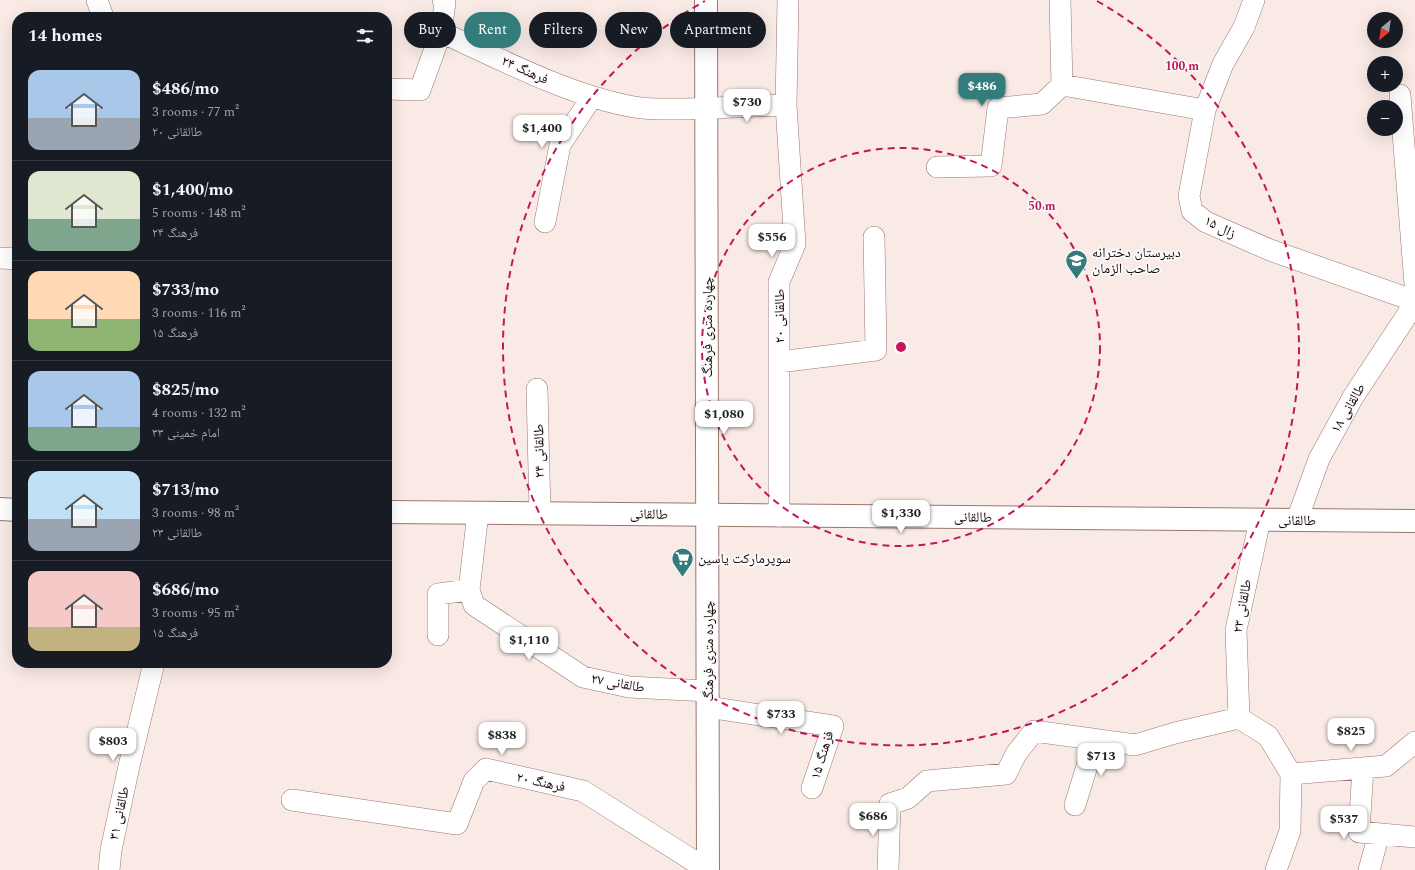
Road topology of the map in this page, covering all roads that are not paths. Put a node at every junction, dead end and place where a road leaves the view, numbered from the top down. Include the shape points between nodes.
1 (97, 0) edge
2 (443, 0) edge
3 (706, 0) edge
4 (788, 0) edge
5 (1060, 0) edge
6 (1254, 0) edge
7 (101, 12) edge
8 (444, 12) edge
9 (456, 39) edge
10 (435, 48) edge
11 (1062, 85) junction
12 (392, 88) edge
13 (1400, 95) dead end
14 (592, 97) junction
15 (786, 104) junction
16 (706, 108) junction
17 (1204, 110) junction
18 (937, 167) dead end
19 (545, 222) dead end
20 (874, 237) dead end
21 (0, 258) edge
22 (12, 259) edge
23 (1415, 284) edge
24 (1415, 302) edge
25 (779, 362) junction
26 (537, 389) dead end
27 (0, 510) edge
28 (12, 510) edge
29 (392, 512) edge
30 (478, 513) junction
31 (540, 513) junction
32 (708, 515) junction
33 (779, 516) junction
34 (1260, 520) junction
35 (1297, 520) junction
36 (1415, 521) edge
37 (469, 590) junction
38 (438, 635) dead end
39 (153, 668) edge
40 (708, 699) junction
41 (1238, 718) junction
42 (1095, 740) junction
43 (1415, 742) edge
44 (1363, 768) junction
45 (1291, 774) junction
46 (812, 788) dead end
47 (292, 800) dead end
48 (1075, 805) dead end
49 (1379, 834) junction
50 (1415, 837) edge
51 (109, 870) edge
52 (708, 870) edge
53 (888, 870) edge
54 (1276, 870) edge
55 (1369, 870) edge

1 - 7 street
2 - 8 street
3 - 16 main road, چهارده متری فرهنگ
4 - 15 street, طالقانی ۲۰
5 - 11 street
6 - 17 street, زال ۱۵ via 1244,27 1223,64
9 - 14 street, فرهنگ ۲۴
10 - 12 street via 420,90
11 - 17 street
11 - 18 street via 1042,104 998,108 991,166
13 - 23 street
14 - 16 street, فرهنگ ۲۴ via 635,107
14 - 19 street via 560,145
15 - 16 street, فرهنگ ۲۴
15 - 25 street, طالقانی ۲۰ via 795,244 779,282
16 - 32 main road, چهارده متری فرهنگ
17 - 24 street, زال ۱۵ via 1189,196 1192,211 1206,222 1270,250
20 - 25 street via 876,350
21 - 22 street
24 - 35 street, طالقانی ۱۸ via 1353,397 1322,452
25 - 33 street, طالقانی ۲۰
26 - 31 street, طالقانی ۲۴
27 - 28 main road
29 - 30 main road, طالقانی
30 - 31 main road, طالقانی
30 - 37 street
31 - 32 main road, طالقانی
32 - 33 main road, طالقانی
32 - 40 main road, چهارده متری فرهنگ
33 - 34 main road, طالقانی
34 - 35 main road, طالقانی
34 - 41 street, طالقانی ۲۳ via 1236,630
35 - 36 main road, طالقانی
37 - 38 street via 438,594
37 - 40 street, طالقانی ۲۷ via 474,605 583,677 629,688
39 - 51 street, طالقانی ۳۱ via 129,766
40 - 46 street, فرهنگ ۱۵ via 833,726
40 - 52 main road, چهارده متری فرهنگ
41 - 42 street via 1135,745
41 - 45 street via 1268,736
42 - 48 street
42 - 53 street via 1034,731 1016,754 1006,774 927,781 908,798 890,804
43 - 44 street via 1386,766
44 - 45 street
44 - 49 street via 1359,832
45 - 54 street via 1290,831
47 - 52 street, فرهنگ ۲۰ via 457,824 474,781 486,769 583,791
49 - 50 street
49 - 55 street

